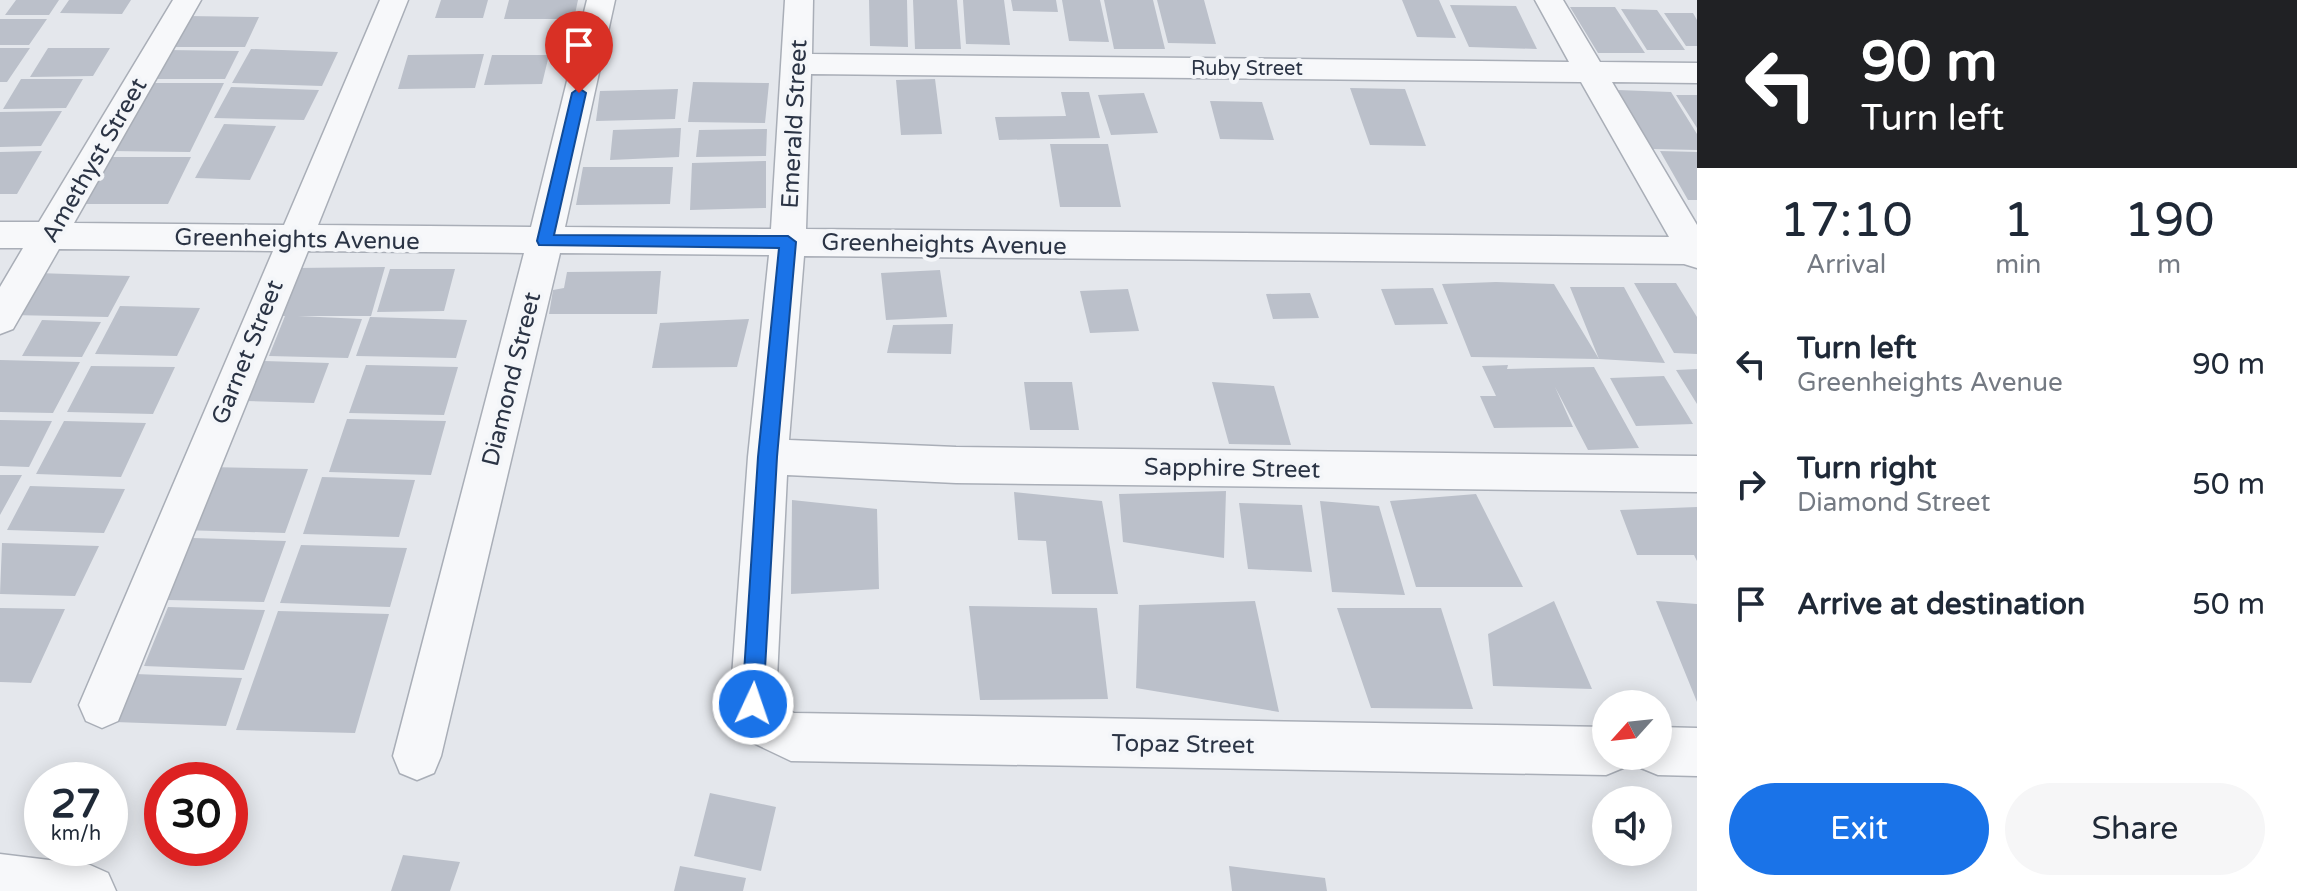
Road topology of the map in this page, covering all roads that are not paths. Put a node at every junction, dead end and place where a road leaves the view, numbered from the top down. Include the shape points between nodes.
1 (187, 0) edge
2 (394, 0) edge
3 (601, 0) edge
4 (799, 0) edge
5 (1549, 0) edge
6 (798, 64) junction
7 (1589, 70) junction
8 (1697, 73) edge
9 (0, 235) edge
10 (50, 236) junction
11 (294, 239) junction
12 (545, 241) junction
13 (788, 242) junction
14 (1696, 253) edge
15 (0, 319) edge
16 (768, 457) junction
17 (1697, 474) edge
18 (102, 705) dead end
19 (764, 723) joint
20 (1592, 751) edge
21 (1672, 751) edge
22 (1697, 752) edge
23 (417, 756) dead end
24 (0, 879) edge
25 (90, 891) edge

1 - 10 street, Amethyst Street
2 - 11 street, Garnet Street
3 - 12 street, Diamond Street
4 - 6 street, Emerald Street
5 - 7 street
6 - 7 street, Ruby Street
6 - 13 street, Emerald Street
7 - 8 street, Ruby Street
7 - 14 street
9 - 10 street, Greenheights Avenue
10 - 11 street, Greenheights Avenue
10 - 15 street, Amethyst Street
11 - 12 street, Greenheights Avenue
11 - 18 street, Garnet Street
12 - 13 street, Greenheights Avenue
12 - 23 street, Diamond Street
13 - 14 street, Greenheights Avenue
13 - 16 street, Emerald Street
16 - 17 street, Sapphire Street via 956,465
16 - 19 street, Emerald Street via 753,704
19 - 20 street, Topaz Street via 791,737
21 - 22 street
24 - 25 street

